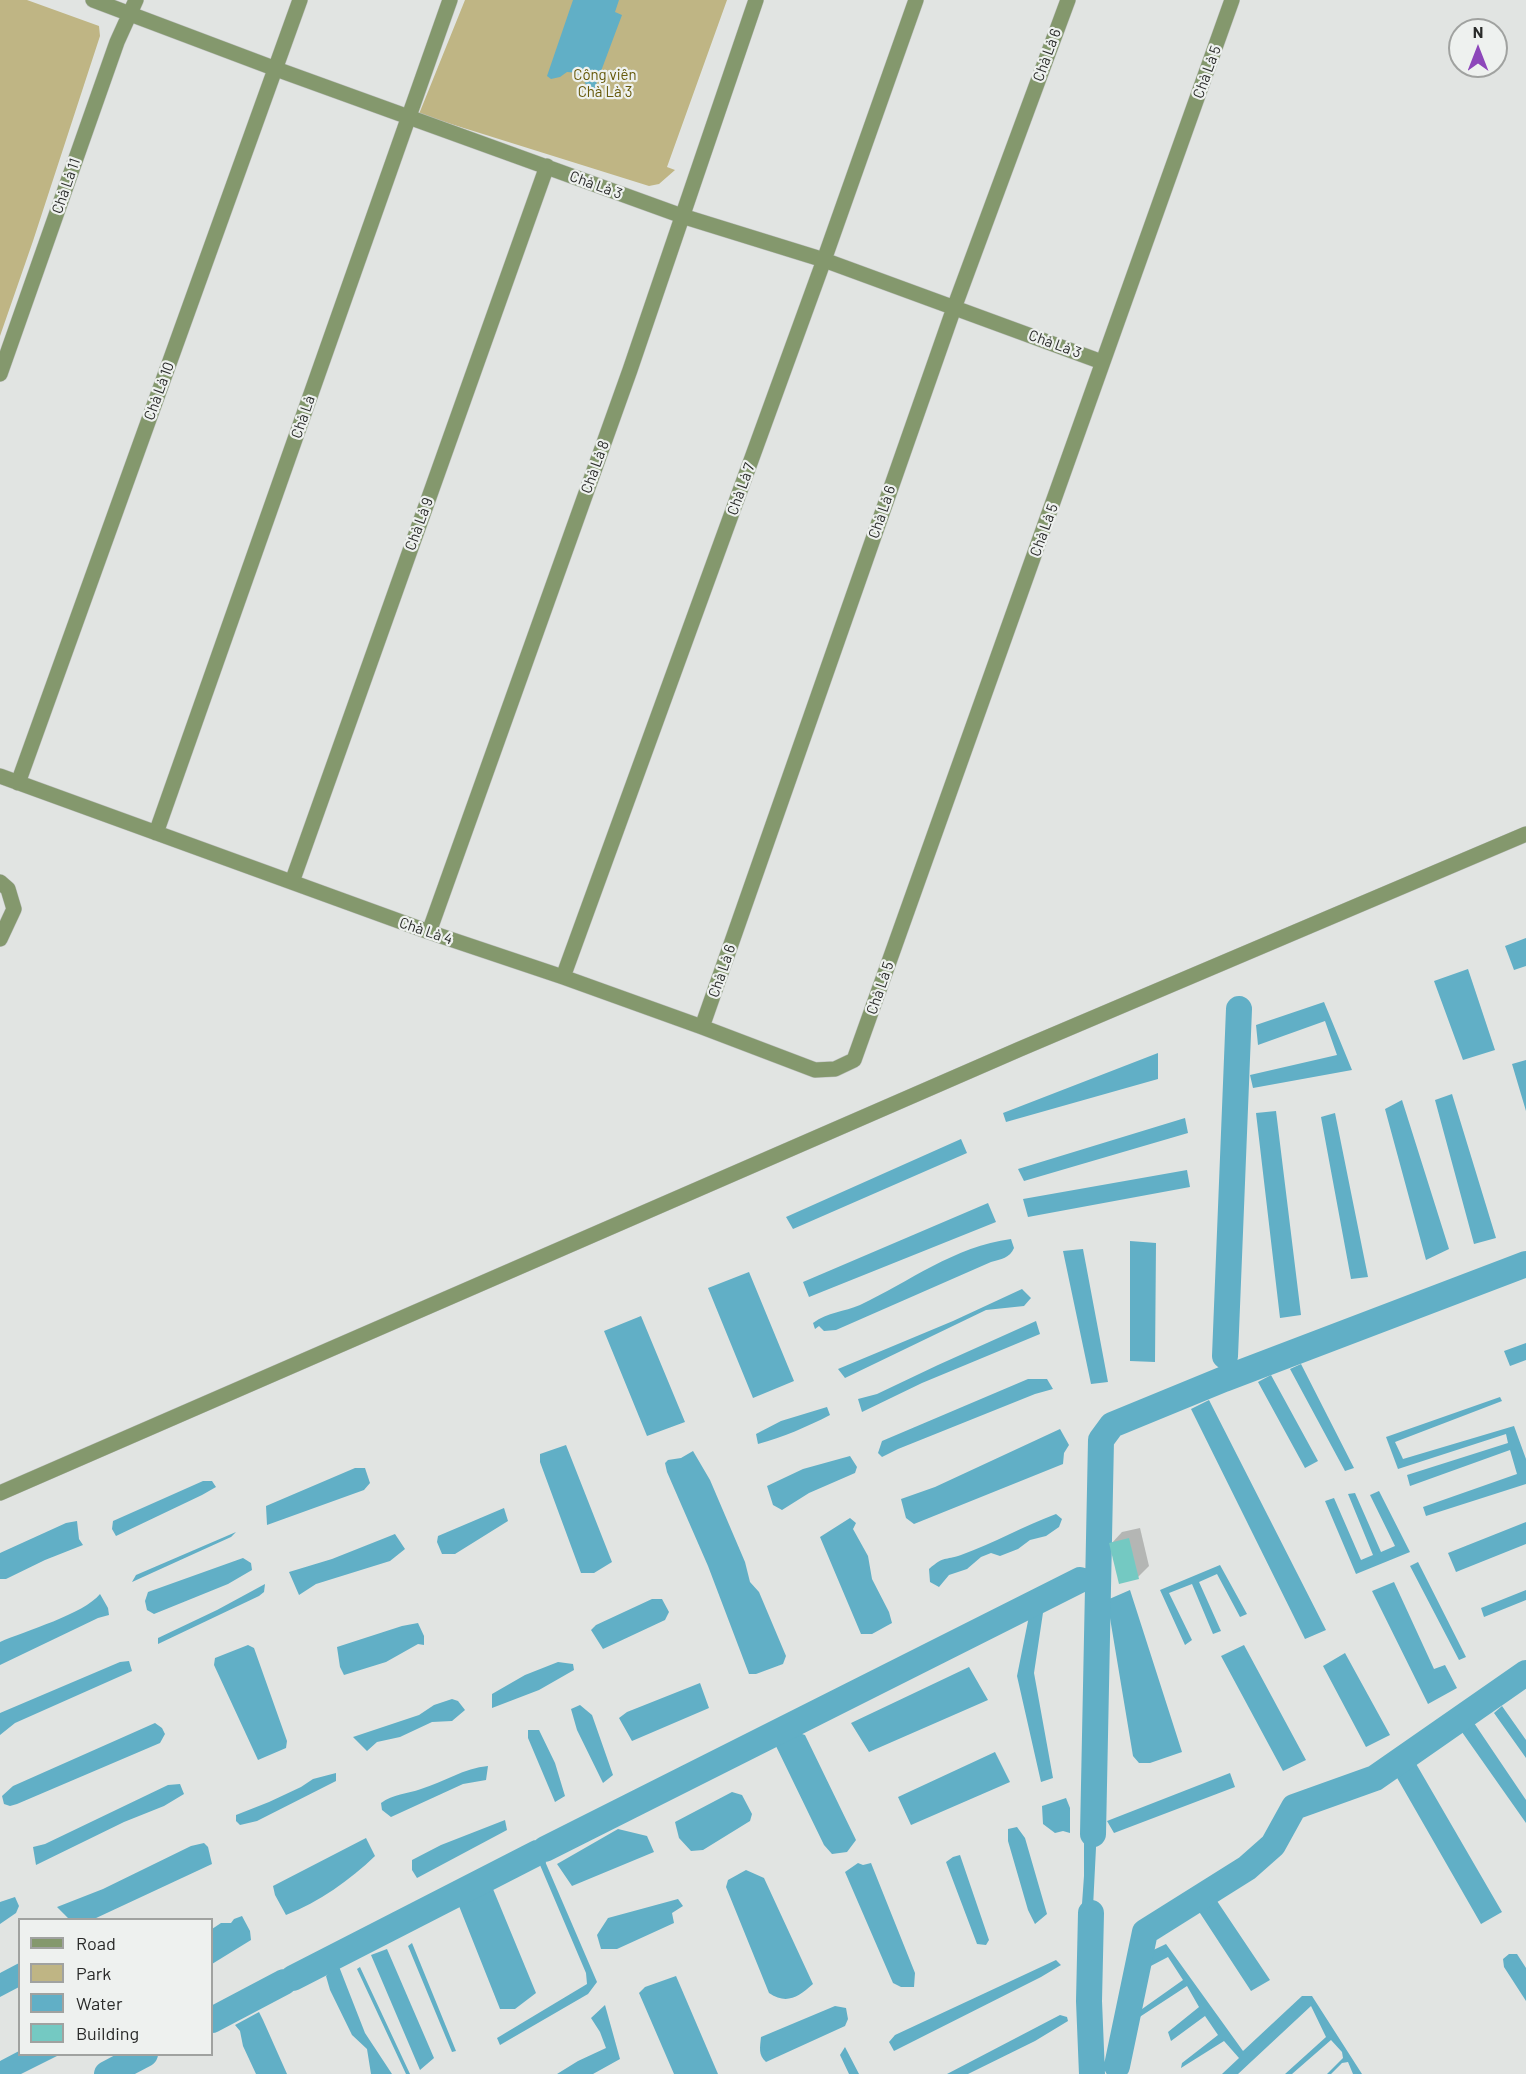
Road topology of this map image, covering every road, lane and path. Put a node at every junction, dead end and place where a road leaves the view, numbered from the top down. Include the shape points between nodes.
1 (93, 0) edge
2 (300, 0) edge
3 (450, 0) edge
4 (756, 0) edge
5 (916, 0) edge
6 (1068, 0) edge
7 (1232, 0) edge
8 (134, 7) edge
9 (276, 69) junction
10 (410, 117) junction
11 (547, 166) junction
12 (682, 216) junction
13 (824, 260) junction
14 (954, 308) junction
15 (1102, 362) junction
16 (0, 374) edge
17 (0, 776) edge
18 (18, 783) junction
19 (156, 833) junction
20 (1526, 834) edge
21 (0, 882) edge
22 (291, 882) junction
23 (429, 932) junction
24 (0, 939) edge
25 (563, 977) junction
26 (702, 1027) junction
27 (854, 1060) joint
28 (0, 1493) edge

1 - 8 street, Chà Là 3
2 - 9 street, Chà Là 10
3 - 10 street, Chà Là
4 - 12 street, Chà Là 8
5 - 13 street, Chà Là 7
6 - 14 street, Chà Là 6
7 - 15 street, Chà Là 5
8 - 9 street, Chà Là 3
8 - 16 street, Chà Là 11 via 117,42
9 - 10 street, Chà Là 3
9 - 18 street, Chà Là 10
10 - 11 street, Chà Là 3
10 - 19 street, Chà Là
11 - 12 street, Chà Là 3
11 - 22 street, Chà Là 9
12 - 13 street, Chà Là 3
12 - 23 street, Chà Là 8
13 - 14 street, Chà Là 3
13 - 25 street, Chà Là 7
14 - 15 street, Chà Là 3
14 - 26 street, Chà Là 6
15 - 27 street, Chà Là 5
17 - 18 street, Chà Là 4
18 - 19 street, Chà Là 4
19 - 22 street, Chà Là 4
20 - 28 street via 1009,1053
21 - 24 street via 8,889 14,909
22 - 23 street, Chà Là 4
23 - 25 street, Chà Là 4
25 - 26 street, Chà Là 4
26 - 27 street, Chà Là 4 via 815,1070 836,1069

